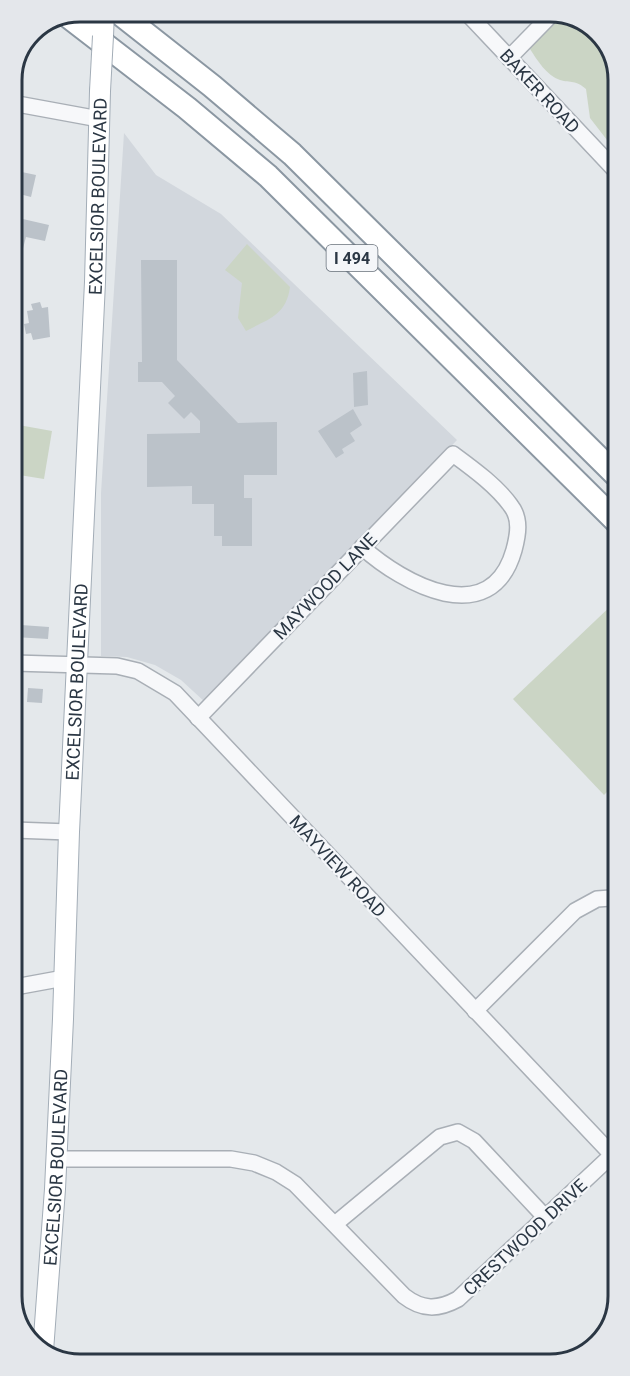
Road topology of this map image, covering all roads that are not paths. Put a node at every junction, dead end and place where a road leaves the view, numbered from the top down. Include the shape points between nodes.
1 (103, 22) edge
2 (131, 22) edge
3 (76, 23) edge
4 (476, 23) edge
5 (543, 23) edge
6 (509, 58) junction
7 (23, 105) edge
8 (99, 119) junction
9 (608, 163) edge
10 (608, 467) edge
11 (608, 513) edge
12 (362, 547) junction
13 (23, 663) edge
14 (77, 665) junction
15 (198, 718) junction
16 (22, 830) edge
17 (69, 832) junction
18 (608, 898) edge
19 (64, 978) junction
20 (22, 986) edge
21 (475, 1011) junction
22 (608, 1150) edge
23 (56, 1159) junction
24 (608, 1163) edge
25 (545, 1217) junction
26 (335, 1224) junction
27 (44, 1340) edge

1 - 8 main road, EXCELSIOR BOULEVARD, bridge
2 - 10 highway, I 494 via 292,154
3 - 11 highway, I 494 via 268,176
4 - 6 street, BAKER ROAD
5 - 6 street
6 - 9 street, BAKER ROAD
7 - 8 street
8 - 14 main road, EXCELSIOR BOULEVARD
12 - 12 street, MAYWOOD LANE via 377,560 442,594 473,594 491,587 499,578 513,553 518,528 511,506 453,454
12 - 15 street, MAYWOOD LANE
13 - 14 street, MAYVIEW ROAD
14 - 15 street, MAYVIEW ROAD via 138,671 176,693
14 - 17 main road, EXCELSIOR BOULEVARD
15 - 21 street, MAYVIEW ROAD
16 - 17 street
17 - 19 main road, EXCELSIOR BOULEVARD
18 - 21 street via 597,899 575,911
19 - 20 street
19 - 23 main road, EXCELSIOR BOULEVARD
21 - 22 street, MAYVIEW ROAD
23 - 26 street, CRESTWOOD DRIVE via 208,1158 254,1163 295,1184
23 - 27 main road, EXCELSIOR BOULEVARD
24 - 25 street, CRESTWOOD DRIVE
25 - 26 street via 474,1141 458,1132 440,1137
25 - 26 street, CRESTWOOD DRIVE via 458,1299 437,1308 424,1308 404,1296

